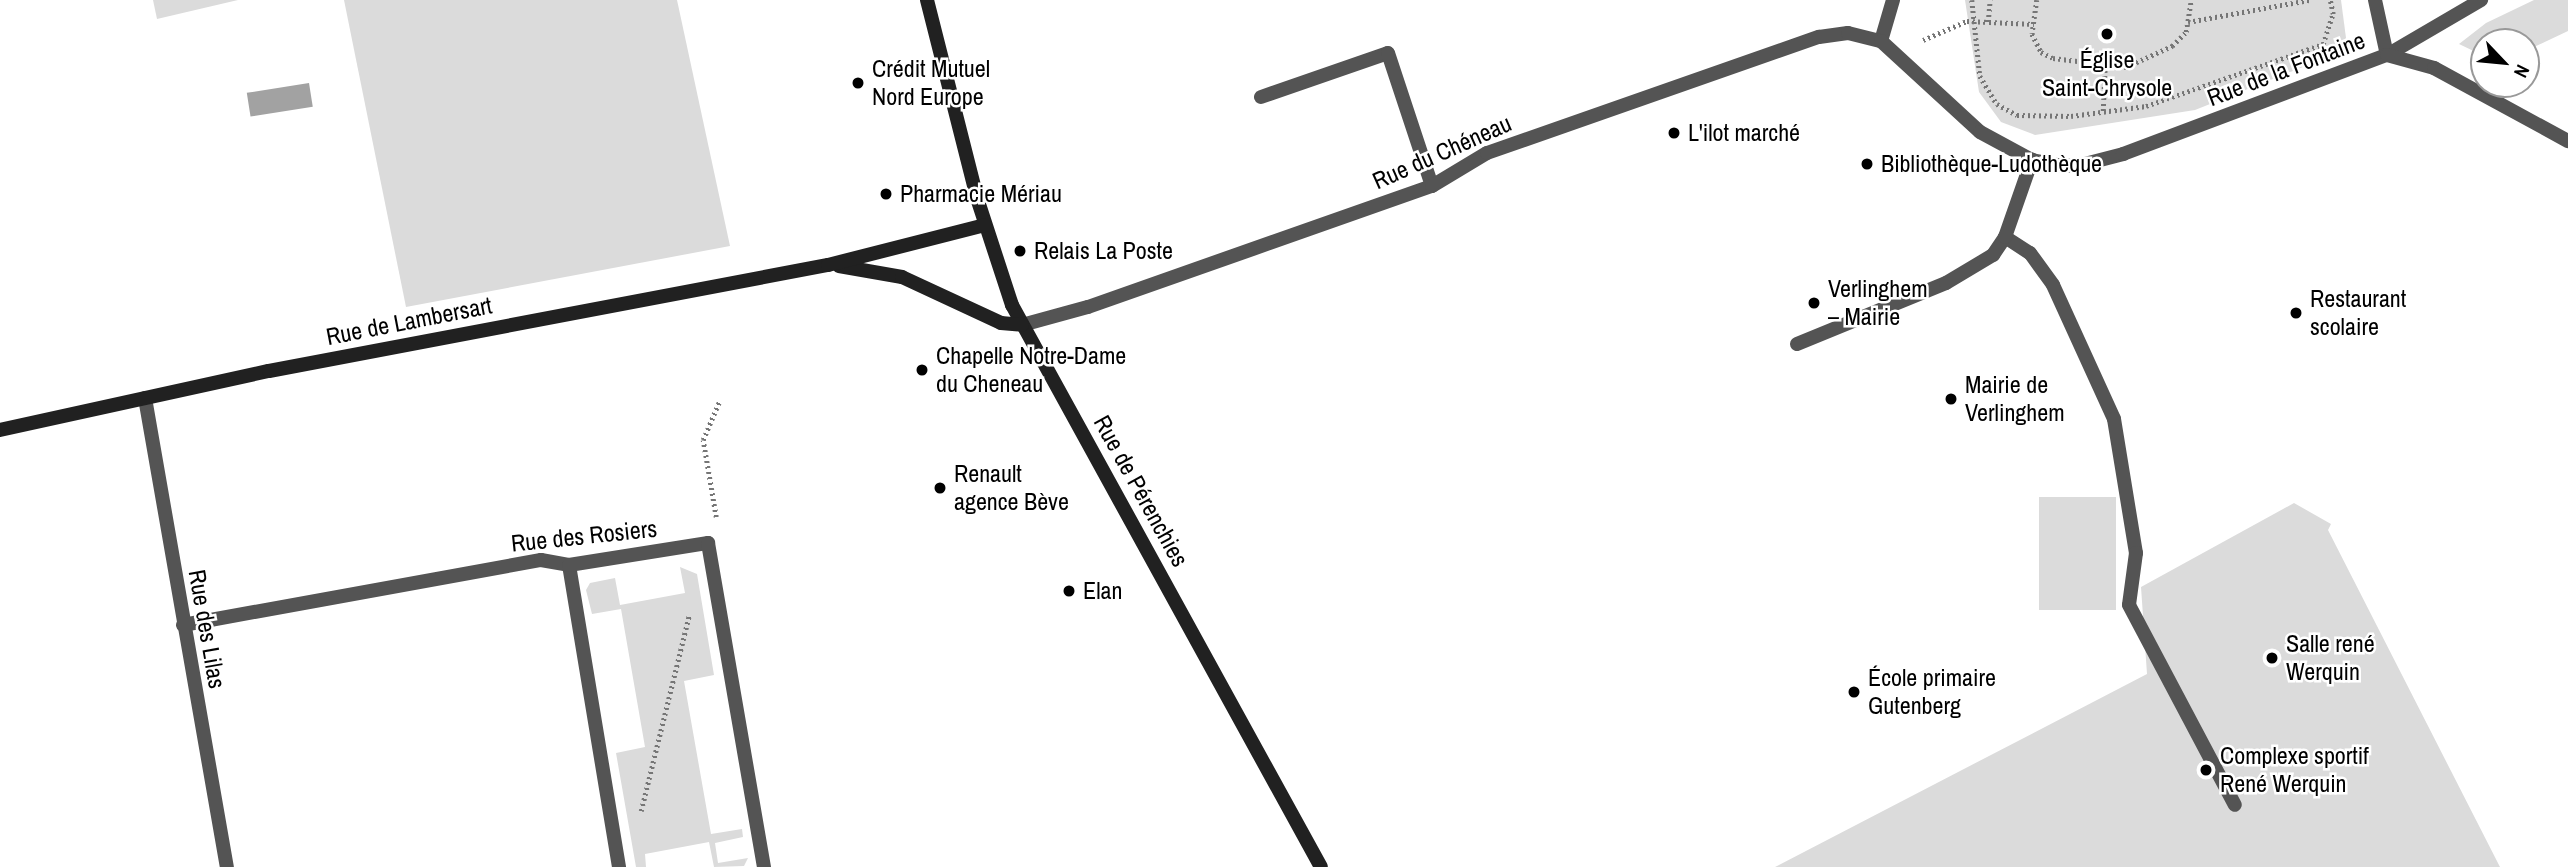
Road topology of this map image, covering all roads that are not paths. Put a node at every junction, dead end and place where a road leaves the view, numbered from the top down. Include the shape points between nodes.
1 (927, 0) edge
2 (1892, 0) edge
3 (2375, 0) edge
4 (2481, 0) edge
5 (1881, 41) junction
6 (2387, 55) junction
7 (1261, 97) dead end
8 (2568, 141) edge
9 (2032, 160) junction
10 (1432, 186) junction
11 (985, 225) junction
12 (2005, 237) junction
13 (828, 265) junction
14 (1022, 325) junction
15 (1797, 344) dead end
16 (145, 398) junction
17 (0, 430) edge
18 (569, 565) junction
19 (183, 625) junction
20 (2235, 804) dead end
21 (227, 867) edge
22 (619, 867) edge
23 (764, 867) edge
24 (1321, 867) edge

1 - 11 main road, Rue de Pérenchies
2 - 5 street
3 - 6 street
4 - 6 street
5 - 9 street, Rue de la Fontaine via 1980,132
5 - 10 street, Rue du Chéneau via 1848,33 1819,37 1487,153
6 - 8 street, Rue de la Fontaine via 2434,68
6 - 9 street, Rue de la Fontaine via 2099,162 2057,165
7 - 10 street via 1388,53
9 - 12 street
10 - 14 street, Rue du Chéneau via 1088,307
11 - 13 main road, Rue de Lambersart
11 - 14 main road, Rue de Pérenchies
12 - 15 street via 1993,255 1946,283
12 - 20 street via 2030,253 2053,285 2114,419 2136,553 2129,605
13 - 14 main road, Rue de Lambersart via 902,277 1001,323
13 - 16 main road, Rue de Lambersart
14 - 24 main road, Rue de Pérenchies
16 - 17 main road, Rue de Lambersart
16 - 19 street, Rue des Lilas
18 - 19 street, Rue des Rosiers via 541,560
18 - 22 street
18 - 23 street, Rue des Rosiers via 708,543
19 - 21 street, Rue des Lilas

